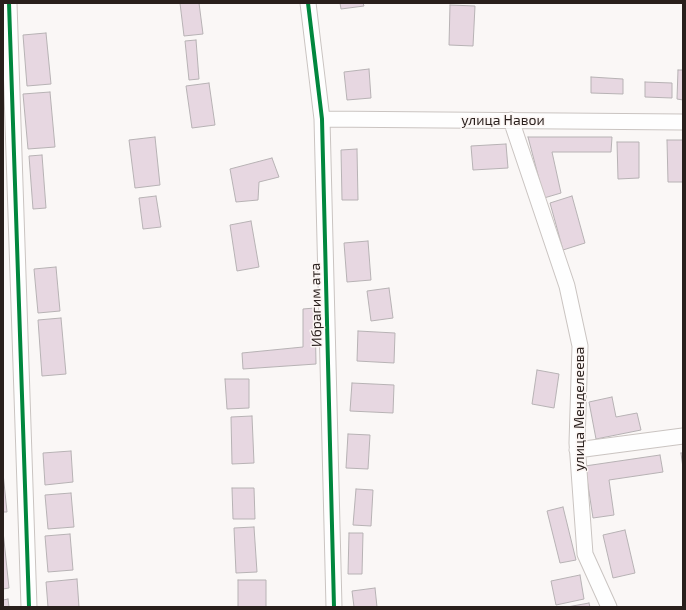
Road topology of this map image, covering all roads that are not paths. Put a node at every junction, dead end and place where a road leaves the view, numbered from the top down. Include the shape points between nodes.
1 (9, 3) edge
2 (308, 3) edge
3 (322, 119) junction
4 (511, 120) junction
5 (683, 122) edge
6 (683, 436) edge
7 (577, 450) junction
8 (29, 607) edge
9 (334, 607) edge
10 (609, 607) edge

1 - 8 street
2 - 3 street, Ибрагим ата
3 - 4 street, улица Навои
3 - 9 street, Ибрагим ата
4 - 5 street, улица Навои
4 - 7 street, улица Менделеева via 567,286 580,346
6 - 7 street
7 - 10 street, улица Менделеева via 585,554

